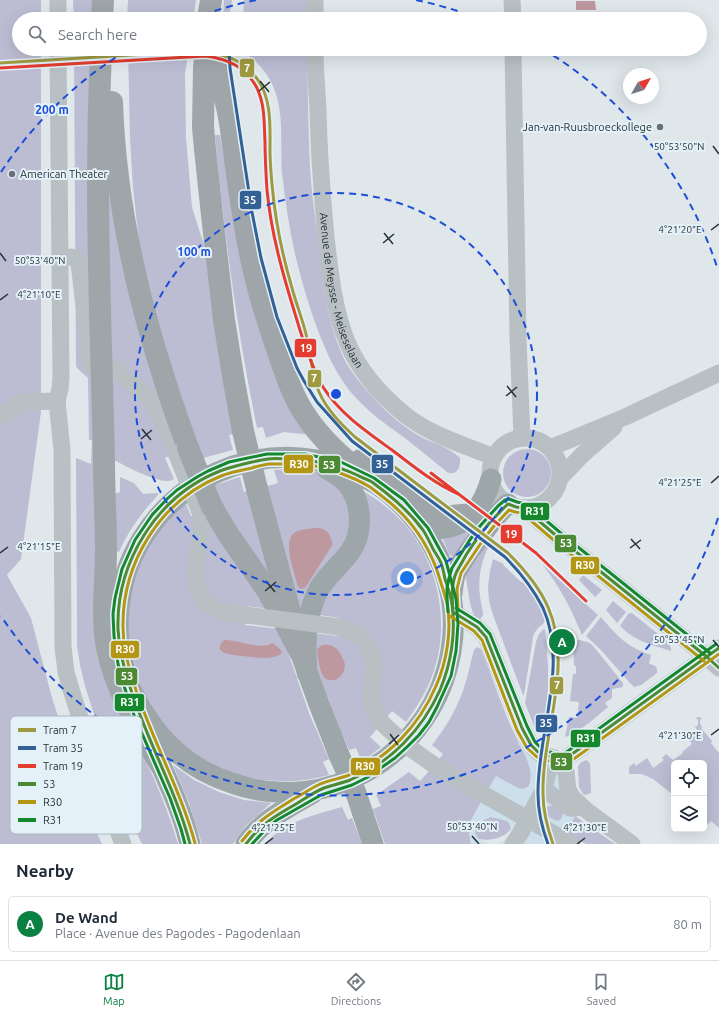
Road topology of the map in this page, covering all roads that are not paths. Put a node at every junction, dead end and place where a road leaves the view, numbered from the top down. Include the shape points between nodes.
1 (58, 0) edge
2 (103, 0) edge
3 (111, 0) edge
4 (315, 0) edge
5 (512, 0) edge
6 (58, 12) edge
7 (102, 12) edge
8 (111, 12) edge
9 (315, 12) edge
10 (513, 12) edge
11 (58, 56) edge
12 (101, 56) edge
13 (111, 56) edge
14 (205, 56) edge
15 (215, 56) edge
16 (315, 56) edge
17 (513, 56) edge
18 (71, 257) dead end
19 (276, 345) junction
20 (102, 368) junction
21 (719, 373) edge
22 (57, 401) junction
23 (0, 417) edge
24 (625, 417) junction
25 (522, 438) junction
26 (550, 448) junction
27 (182, 451) junction
28 (494, 457) junction
29 (299, 458) junction
30 (560, 478) junction
31 (490, 479) junction
32 (370, 480) junction
33 (516, 506) junction
34 (206, 509) junction
35 (473, 514) junction
36 (424, 530) junction
37 (106, 549) junction
38 (452, 605) junction
39 (119, 608) junction
40 (715, 658) edge
41 (304, 664) junction
42 (129, 685) junction
43 (79, 716) edge
44 (134, 716) edge
45 (139, 716) edge
46 (142, 723) edge
47 (142, 733) edge
48 (160, 764) junction
49 (556, 764) junction
50 (321, 789) junction
51 (544, 789) junction
52 (576, 808) dead end
53 (528, 819) junction
54 (119, 834) edge
55 (516, 843) edge
56 (123, 844) edge
57 (190, 844) edge
58 (246, 844) edge
59 (373, 844) edge
60 (572, 844) edge
61 (632, 844) edge

1 - 6 street
2 - 7 highway
3 - 8 highway
4 - 9 street
5 - 10 street
11 - 22 street via 61,377
12 - 20 highway via 98,178
13 - 27 highway via 120,195 145,315 172,405
14 - 41 highway, bridge via 203,126 224,320 233,376 257,489
15 - 19 highway via 229,121 246,235 265,316
16 - 28 street, Avenue de Meysse - Meiseselaan via 320,158 330,271 347,342 370,380 405,415 441,436
17 - 25 street
18 - 20 street via 79,263 91,366
19 - 32 highway via 289,383 303,412 331,447
19 - 35 highway via 309,405 345,448 432,515 441,517
20 - 27 street via 113,367 153,401
20 - 37 highway
21 - 24 street
22 - 23 street via 18,404
22 - 43 street via 62,441 62,637 64,662
24 - 26 street
24 - 30 street
25 - 26 street via 532,438
25 - 28 street via 503,445
26 - 30 street via 557,458
27 - 34 highway, bridge
28 - 31 street
29 - 32 main road via 328,463
29 - 39 main road via 280,457 241,463 199,481 178,496 153,522 138,546 122,586
29 - 41 main road via 325,467 346,482 356,500 360,521 354,546 316,594 307,628
30 - 33 street via 556,490 542,504 534,507
31 - 33 street via 500,498
31 - 35 main road via 487,492
32 - 36 main road via 400,502
33 - 38 main road via 499,512 458,567
33 - 40 street
34 - 41 highway via 228,534 266,590
34 - 53 street, bridge via 196,565 198,589 204,600 215,610 352,631 366,643 373,658 372,703 374,712 382,723 407,746 434,765
35 - 36 main road via 462,524
36 - 38 main road via 441,563
37 - 39 highway via 111,586
37 - 44 highway via 104,618 108,650 115,676
38 - 49 street via 486,637 531,745 539,753 556,759
38 - 50 main road via 453,639 449,665 428,714 412,736 393,755 347,782
39 - 42 main road via 120,647
40 - 49 street
41 - 59 main road, bridge via 356,793
42 - 45 main road
42 - 50 main road via 156,731 174,750 195,766 243,787 269,792 295,793
46 - 48 main road
47 - 48 highway
48 - 57 main road via 180,811
49 - 51 street
49 - 61 street via 564,767 568,790 573,798
50 - 58 main road via 274,816 254,833
51 - 52 street via 570,808
51 - 53 street
53 - 55 street
53 - 60 street
54 - 56 street

